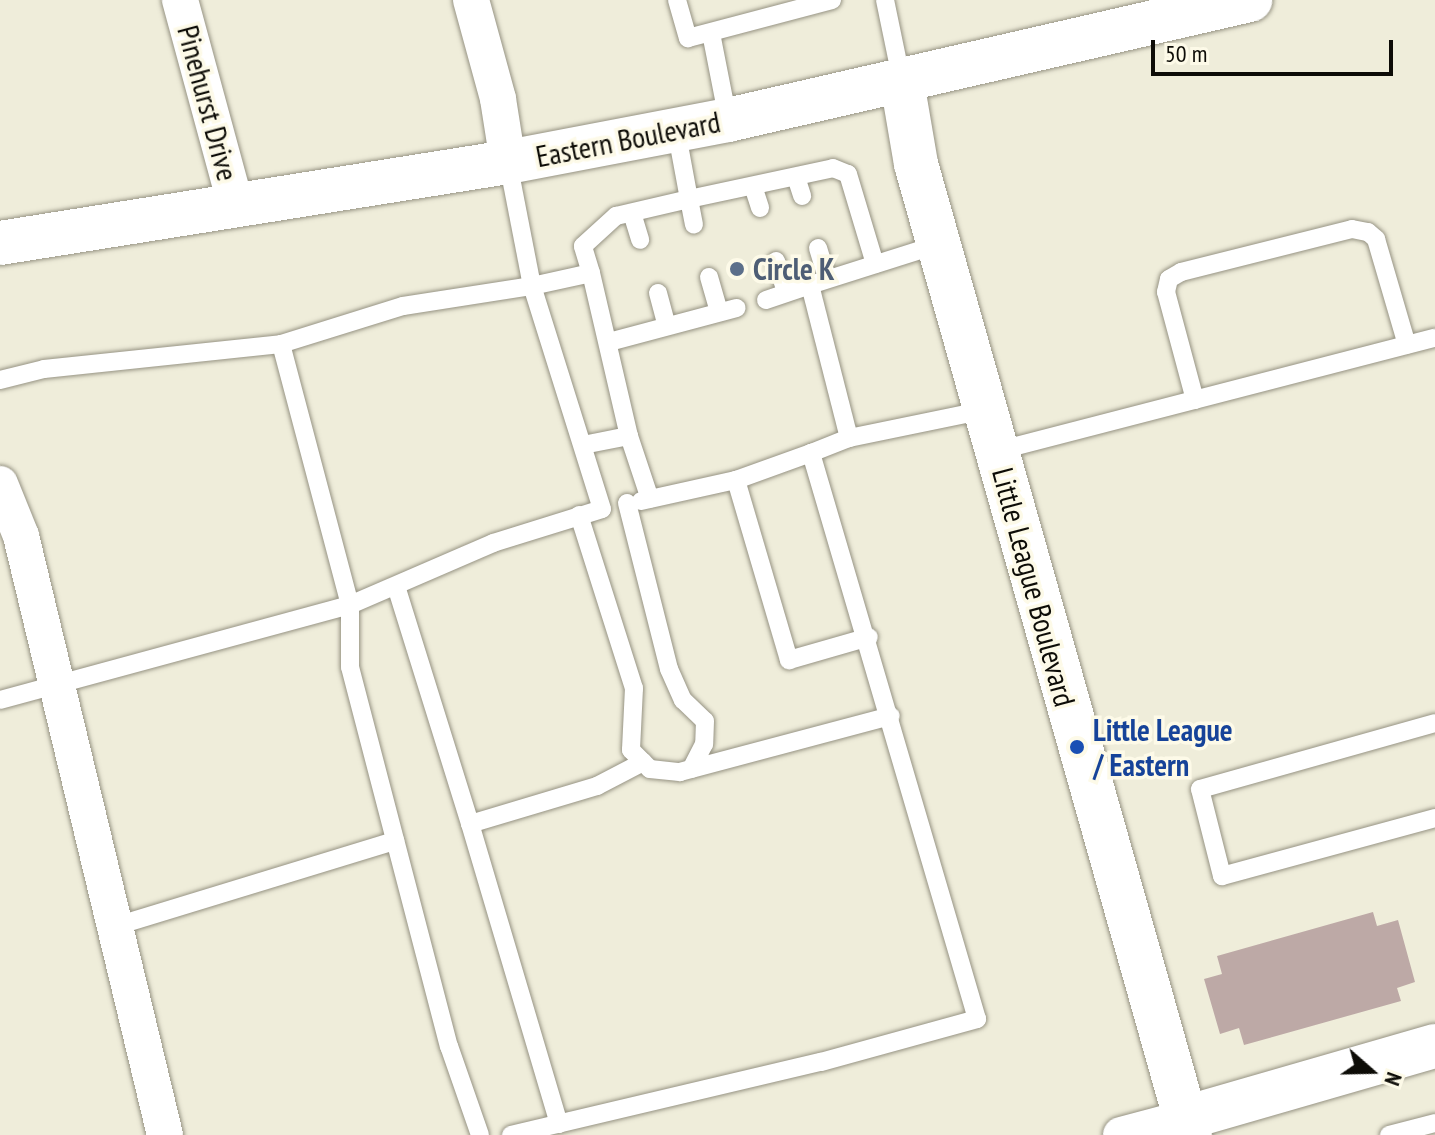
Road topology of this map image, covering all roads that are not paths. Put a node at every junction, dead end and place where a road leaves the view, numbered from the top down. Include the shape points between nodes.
1 (180, 0) edge
2 (471, 0) edge
3 (677, 0) edge
4 (832, 0) edge
5 (885, 0) edge
6 (1250, 0) edge
7 (1207, 6) edge
8 (711, 33) junction
9 (902, 82) junction
10 (728, 120) junction
11 (676, 129) junction
12 (508, 162) junction
13 (796, 177) junction
14 (753, 186) junction
15 (802, 196) dead end
16 (689, 199) junction
17 (236, 206) junction
18 (760, 208) dead end
19 (632, 213) junction
20 (694, 225) dead end
21 (640, 240) dead end
22 (0, 243) edge
23 (939, 244) junction
24 (818, 248) dead end
25 (776, 261) dead end
26 (875, 264) junction
27 (591, 273) junction
28 (709, 277) dead end
29 (819, 282) junction
30 (532, 286) junction
31 (786, 292) junction
32 (658, 293) dead end
33 (766, 300) dead end
34 (667, 326) junction
35 (1435, 338) edge
36 (609, 342) junction
37 (281, 344) junction
38 (1407, 345) junction
39 (0, 380) edge
40 (1195, 400) junction
41 (985, 410) junction
42 (629, 436) junction
43 (849, 438) junction
44 (583, 445) junction
45 (997, 451) junction
46 (811, 453) junction
47 (736, 480) junction
48 (0, 484) edge
49 (650, 499) junction
50 (627, 503) junction
51 (602, 509) junction
52 (579, 515) junction
53 (396, 586) junction
54 (350, 605) junction
55 (869, 637) junction
56 (56, 685) junction
57 (0, 700) edge
58 (891, 716) junction
59 (1435, 723) edge
60 (643, 762) junction
61 (691, 769) junction
62 (1435, 818) edge
63 (470, 824) junction
64 (395, 841) junction
65 (113, 927) junction
66 (1435, 1046) edge
67 (1435, 1123) edge
68 (559, 1124) junction
69 (1188, 1126) edge
70 (165, 1135) edge
71 (480, 1135) edge
72 (511, 1135) edge
73 (1121, 1135) edge
74 (1389, 1135) edge

1 - 17 street, Pinehurst Drive
2 - 12 street via 498,99
3 - 8 lane via 688,38
4 - 8 lane
5 - 9 lane
6 - 7 street, Eastern Boulevard
7 - 9 street, Eastern Boulevard
8 - 10 lane
9 - 10 street, Eastern Boulevard
9 - 23 street, Little League Boulevard via 916,164
10 - 11 street, Eastern Boulevard
11 - 12 street, Eastern Boulevard
11 - 16 lane
12 - 17 street, Eastern Boulevard
12 - 30 lane
13 - 14 lane
13 - 15 lane
13 - 26 lane via 833,168 848,174
14 - 16 lane
14 - 18 lane
16 - 19 lane
16 - 20 lane
17 - 22 street, Eastern Boulevard
19 - 21 lane
19 - 27 lane via 616,216 583,246
23 - 26 lane
23 - 41 street, Little League Boulevard
24 - 29 lane
25 - 31 lane
26 - 29 lane
27 - 30 lane
27 - 36 lane
28 - 34 lane via 728,310
29 - 31 lane
29 - 43 lane
30 - 37 lane via 403,306
30 - 44 lane
31 - 33 lane
32 - 34 lane
34 - 36 lane
35 - 38 lane
36 - 42 lane
37 - 39 lane via 44,369
37 - 54 lane
38 - 40 lane
38 - 40 lane via 1376,239 1368,232 1352,229 1181,272 1169,279 1166,292
40 - 45 lane
41 - 43 lane
41 - 45 street, Little League Boulevard
42 - 44 lane
42 - 49 lane
43 - 46 lane
44 - 51 lane
45 - 69 street, Little League Boulevard
46 - 47 lane
46 - 55 lane
47 - 49 lane
47 - 55 lane via 789,660
48 - 56 street via 21,536
49 - 50 lane
50 - 51 lane
50 - 61 lane via 669,669 683,700 705,721 704,744
51 - 52 lane
52 - 53 lane via 493,543
52 - 60 lane via 634,688 631,750
53 - 54 lane
53 - 63 lane
54 - 56 lane
54 - 64 lane via 350,667
55 - 58 lane
56 - 57 lane
56 - 65 street
58 - 61 lane
58 - 68 lane via 977,1019
59 - 62 lane via 1200,789 1222,876
60 - 61 lane via 650,769
60 - 63 lane via 597,786
63 - 68 lane
64 - 65 lane
64 - 71 lane via 449,1046
65 - 70 street
66 - 69 street
67 - 74 lane
68 - 72 lane
69 - 73 street

